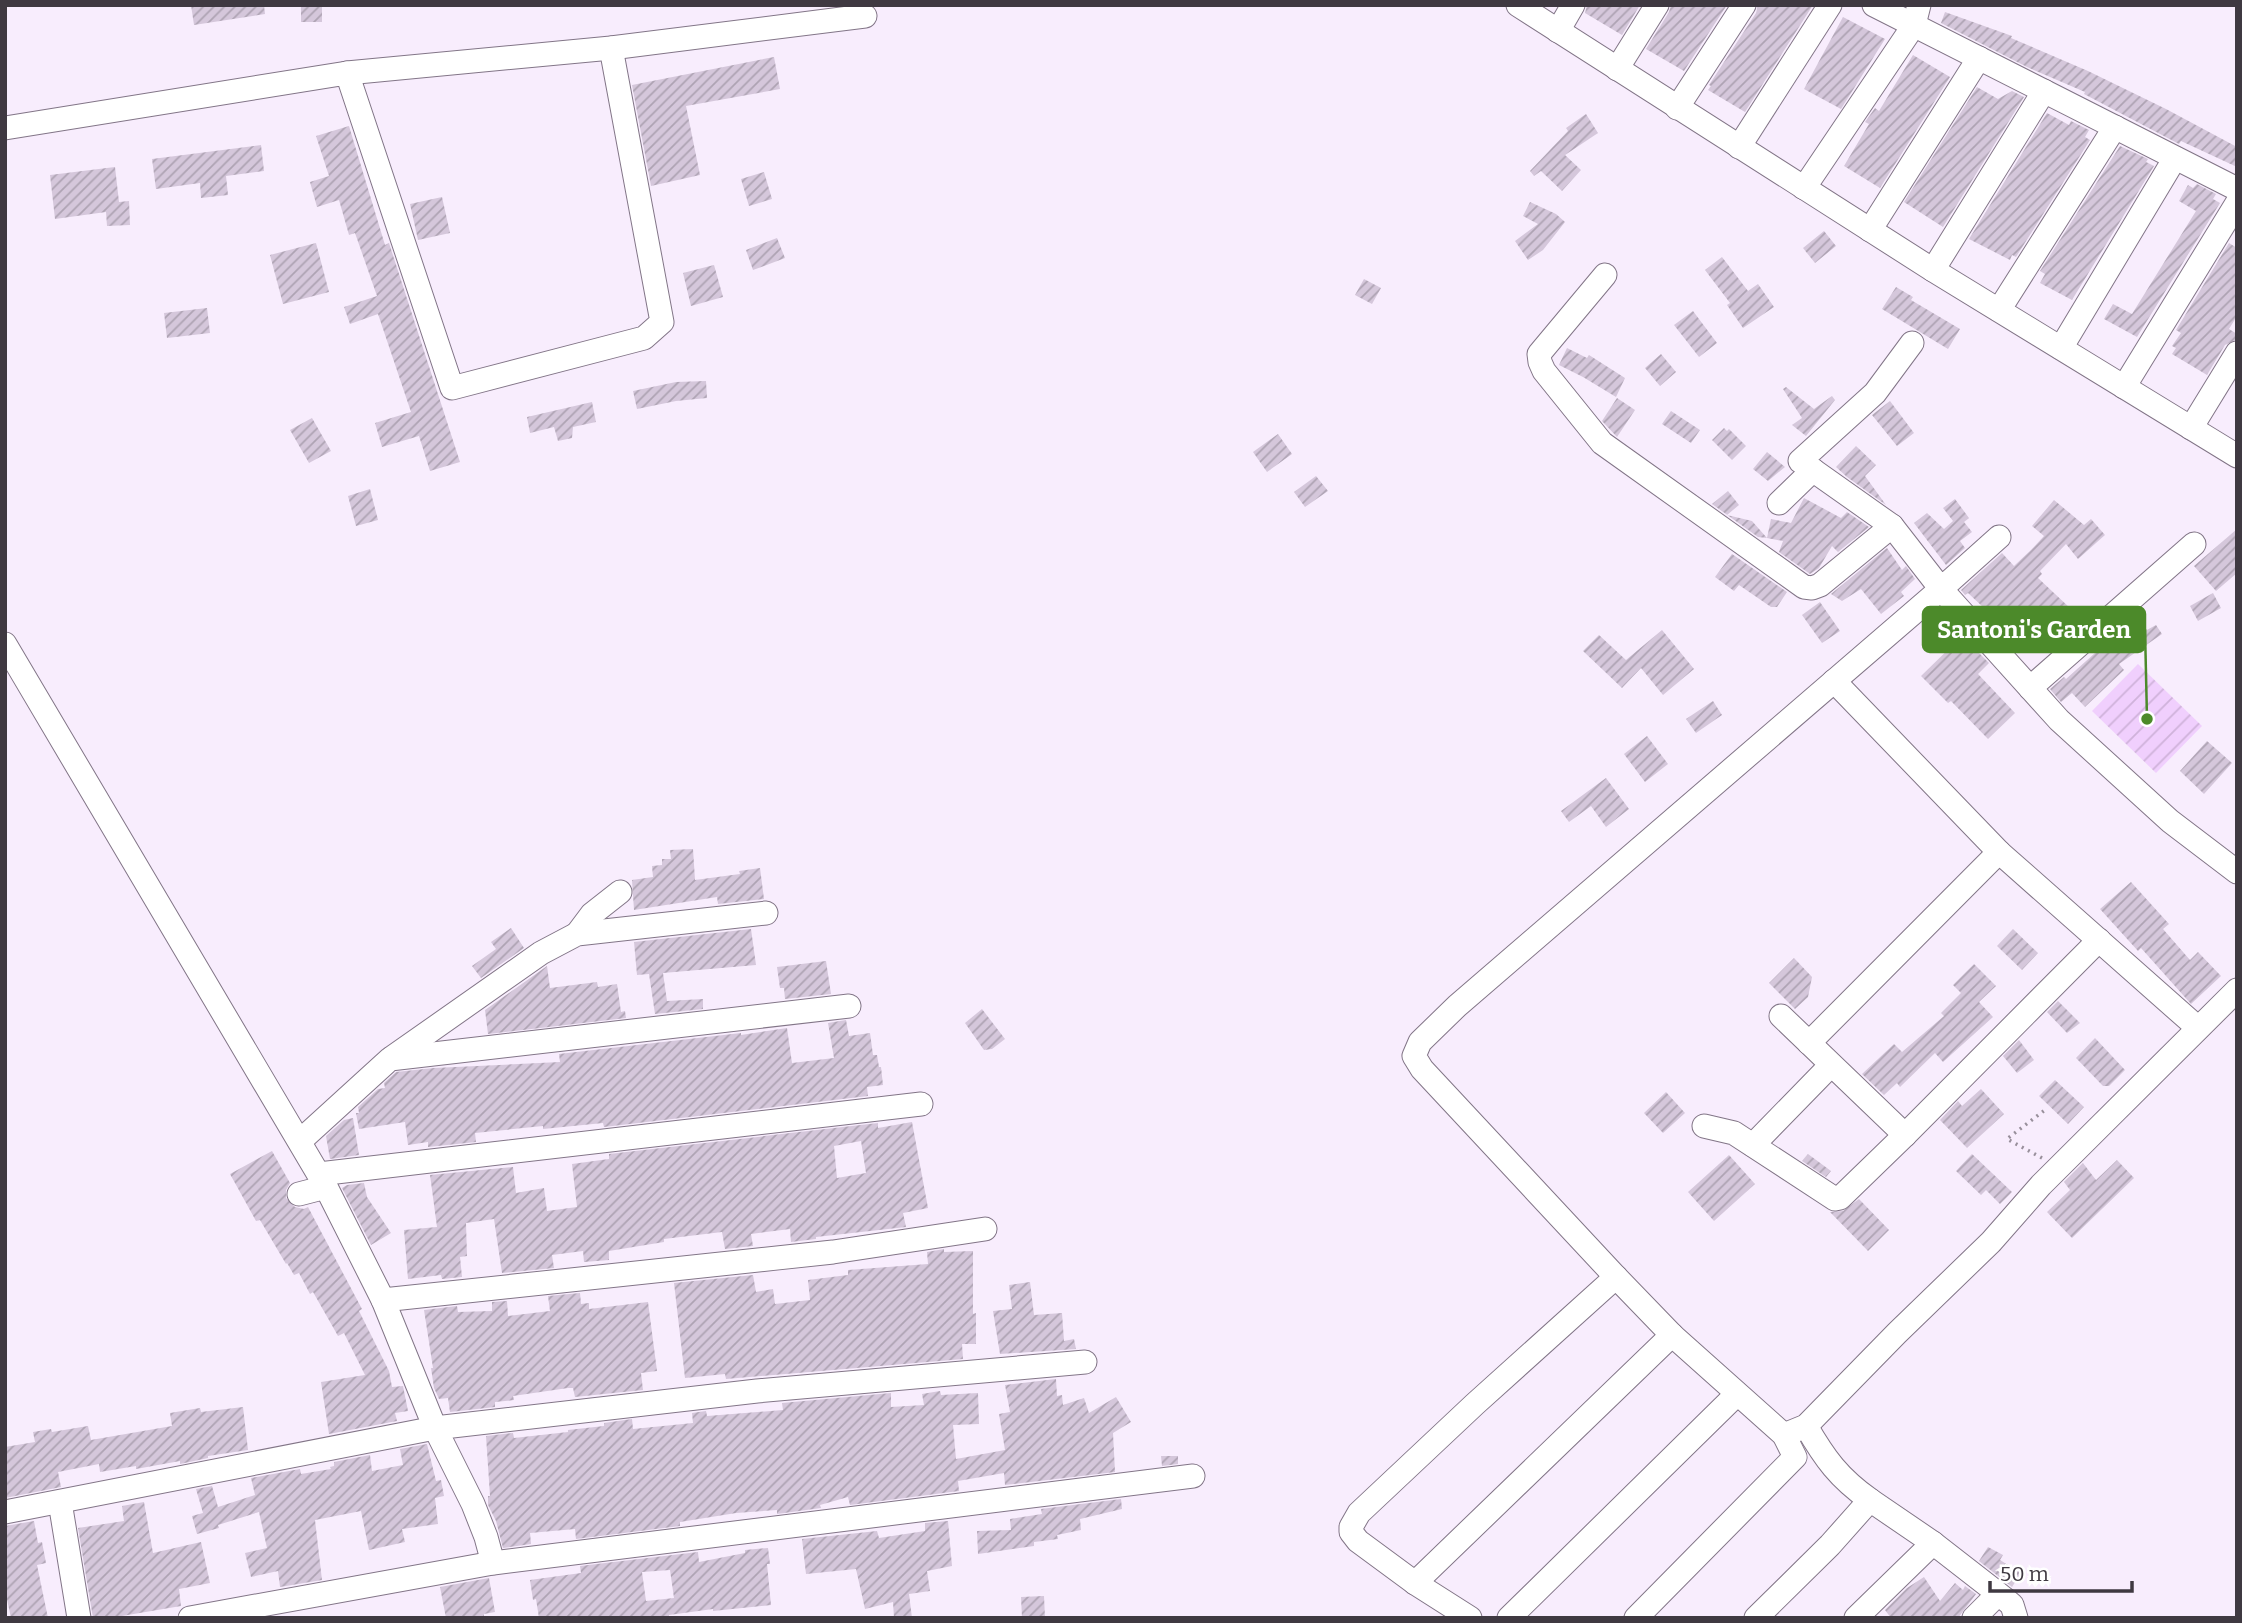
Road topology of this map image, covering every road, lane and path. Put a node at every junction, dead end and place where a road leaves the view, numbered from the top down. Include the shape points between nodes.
1 (1518, 5) edge
2 (1573, 5) edge
3 (1657, 5) edge
4 (1744, 5) edge
5 (1830, 5) edge
6 (1874, 5) edge
7 (1916, 15) edge
8 (865, 16) dead end
9 (1558, 31) junction
10 (611, 48) junction
11 (1979, 58) junction
12 (1617, 69) junction
13 (347, 73) junction
14 (2044, 91) junction
15 (1677, 108) junction
16 (2115, 127) junction
17 (5, 128) edge
18 (1739, 147) junction
19 (2175, 158) junction
20 (1804, 188) junction
21 (2237, 189) edge
22 (2237, 203) edge
23 (1870, 230) junction
24 (1933, 270) junction
25 (1605, 275) dead end
26 (1998, 310) junction
27 (1912, 342) dead end
28 (2061, 348) junction
29 (2237, 353) edge
30 (2124, 387) junction
31 (2191, 428) junction
32 (2237, 456) edge
33 (1813, 470) junction
34 (1779, 503) dead end
35 (1892, 526) junction
36 (1999, 537) dead end
37 (2194, 544) dead end
38 (1941, 589) junction
39 (5, 644) edge
40 (1834, 681) junction
41 (2030, 688) junction
42 (1999, 852) junction
43 (2237, 872) edge
44 (620, 892) dead end
45 (766, 913) dead end
46 (577, 934) junction
47 (2099, 940) junction
48 (2237, 990) edge
49 (849, 1006) dead end
50 (1781, 1016) dead end
51 (2199, 1028) junction
52 (1809, 1043) junction
53 (390, 1059) junction
54 (1831, 1065) junction
55 (921, 1104) dead end
56 (2045, 1110) dead end
57 (1704, 1126) dead end
58 (1905, 1136) junction
59 (300, 1140) junction
60 (1753, 1145) junction
61 (2060, 1167) junction
62 (323, 1180) junction
63 (299, 1194) dead end
64 (985, 1229) dead end
65 (1616, 1277) junction
66 (383, 1300) junction
67 (1672, 1335) junction
68 (1085, 1362) dead end
69 (1737, 1394) junction
70 (1806, 1426) junction
71 (435, 1428) junction
72 (1784, 1435) junction
73 (1193, 1476) dead end
74 (1870, 1500) junction
75 (60, 1502) junction
76 (5, 1512) edge
77 (1933, 1543) junction
78 (493, 1563) junction
79 (1415, 1583) junction
80 (1998, 1594) junction
81 (79, 1618) edge
82 (190, 1618) edge
83 (1470, 1618) edge
84 (1509, 1618) edge
85 (1636, 1618) edge
86 (1756, 1618) edge
87 (1856, 1618) edge
88 (1974, 1618) edge
89 (2016, 1618) edge

1 - 9 street
2 - 9 street
3 - 12 street
4 - 15 street
5 - 18 street
6 - 7 street
7 - 11 street
7 - 20 street
8 - 10 street
9 - 12 street
10 - 13 street
10 - 13 street via 662,322 644,338 452,388
11 - 14 street
11 - 23 street
12 - 15 street
13 - 17 street
14 - 16 street
14 - 24 street
15 - 18 street
16 - 19 street
16 - 26 street
18 - 20 street
19 - 21 street
19 - 28 street
20 - 23 street
22 - 30 street
23 - 24 street
24 - 26 street
25 - 35 street via 1539,354 1544,372 1602,443 1804,587 1819,585
26 - 28 street
27 - 33 street via 1875,393 1800,461
28 - 30 street
29 - 31 street
30 - 31 street
31 - 32 street
33 - 34 street
33 - 35 street
35 - 38 street
36 - 38 street
37 - 41 street
38 - 40 street
38 - 41 street
39 - 59 street
40 - 42 street
40 - 65 street via 1457,1006 1420,1042 1414,1056
41 - 43 street via 2170,821
42 - 47 street
42 - 52 street
44 - 46 street via 592,914
45 - 46 street
46 - 53 street via 541,953
47 - 51 street
47 - 58 street
48 - 51 street
49 - 53 street
50 - 52 street
51 - 61 street
52 - 54 street
53 - 59 street
54 - 58 street
54 - 60 street
55 - 62 street
56 - 61 path via 2007,1139
57 - 60 street via 1734,1133
58 - 60 street via 1835,1199
59 - 62 street
61 - 70 street
62 - 63 street
62 - 66 street
64 - 66 street via 833,1252
65 - 67 street
65 - 79 street via 1359,1513 1351,1527 1358,1542
66 - 71 street
67 - 69 street
67 - 79 street
68 - 71 street via 757,1391
69 - 72 street
69 - 84 street
70 - 72 street
70 - 74 street via 1825,1459
71 - 75 street
71 - 78 street via 473,1504
72 - 85 street via 1793,1460
73 - 78 street
74 - 77 street
74 - 86 street
75 - 76 street
75 - 81 street
77 - 80 street
77 - 87 street
78 - 82 street
79 - 83 street
80 - 88 street
80 - 89 street via 2012,1605

